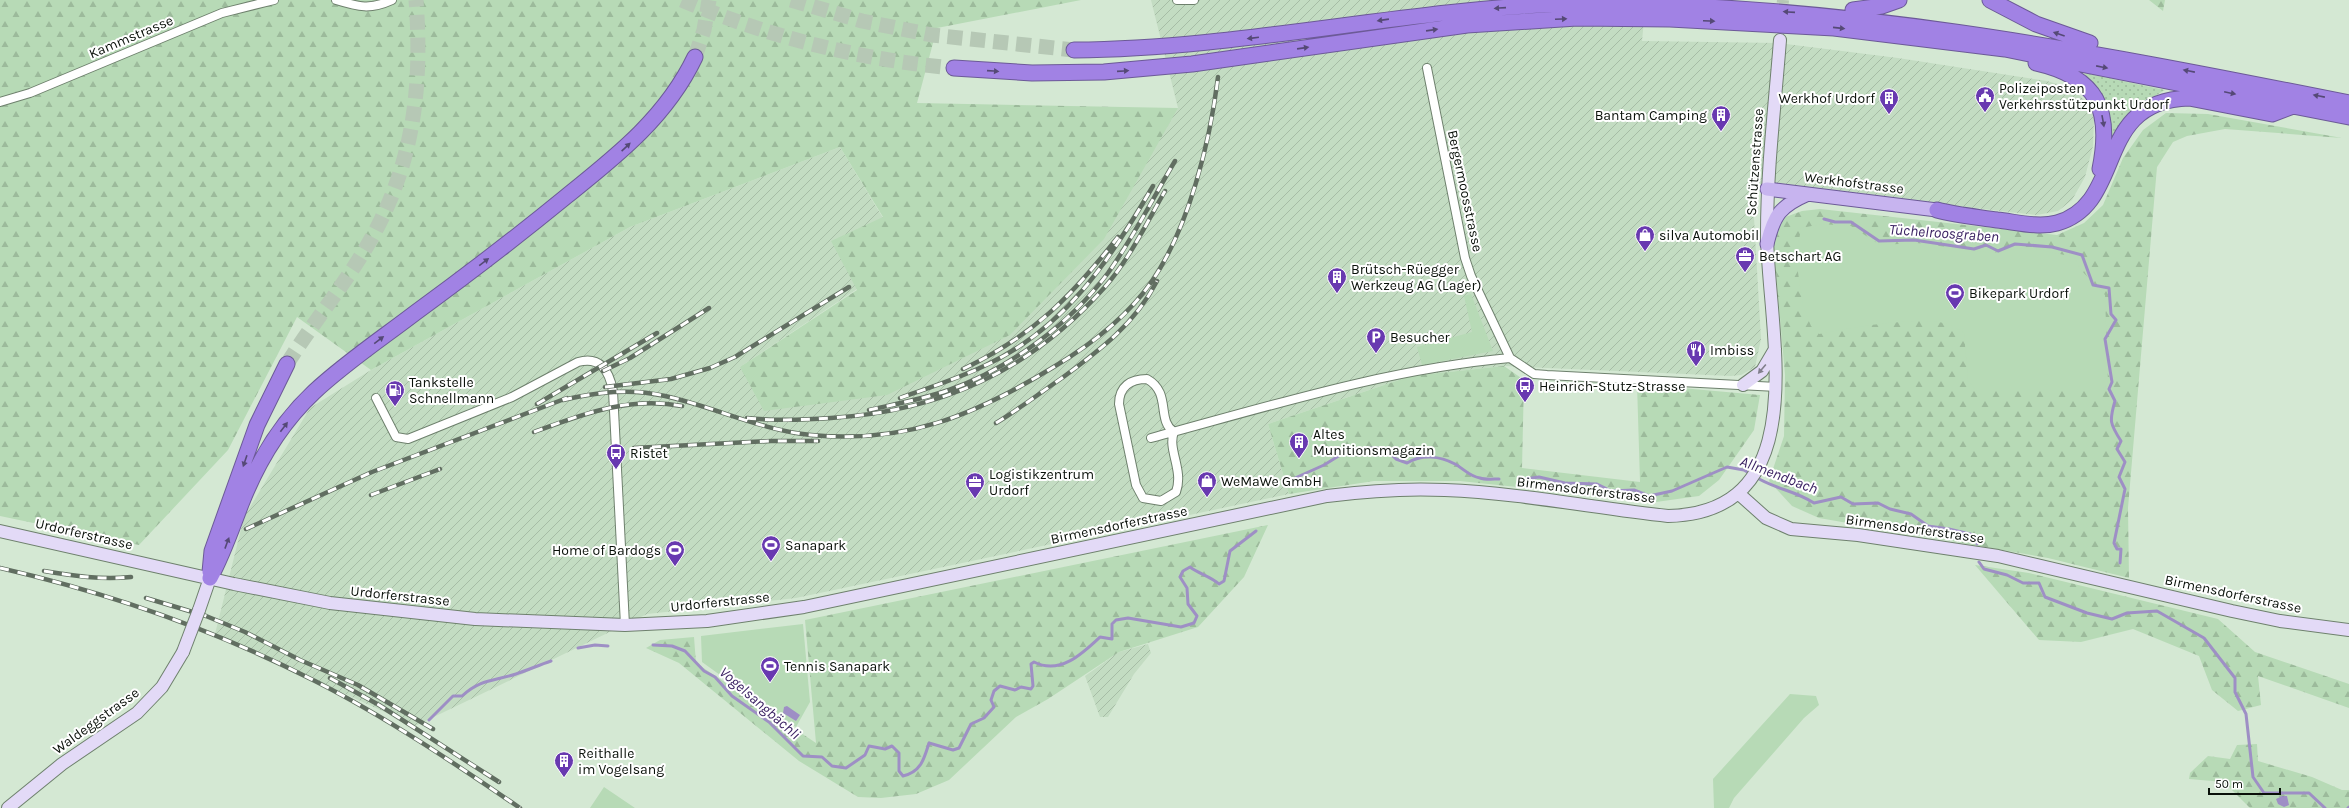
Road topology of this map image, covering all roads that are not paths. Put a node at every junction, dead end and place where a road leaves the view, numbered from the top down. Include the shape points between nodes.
1 (274, 0) edge
2 (336, 0) edge
3 (392, 0) edge
4 (1177, 0) edge
5 (1194, 0) edge
6 (1899, 0) edge
7 (1990, 0) edge
8 (1822, 14) junction
9 (1780, 40) dead end
10 (1955, 42) junction
11 (1074, 50) tunnel mouth
12 (695, 57) tunnel mouth
13 (954, 68) tunnel mouth
14 (1428, 68) dead end
15 (2172, 68) junction
16 (0, 102) edge
17 (2349, 102) edge
18 (2293, 106) junction
19 (2349, 117) edge
20 (2110, 146) junction
21 (1767, 189) junction
22 (1810, 194) junction
23 (1937, 210) joint
24 (1767, 244) junction
25 (1775, 349) junction
26 (1510, 358) junction
27 (287, 364) tunnel mouth
28 (1743, 385) junction
29 (1776, 387) junction
30 (376, 398) dead end
31 (1174, 432) junction
32 (1151, 438) dead end
33 (1742, 489) junction
34 (0, 531) edge
35 (210, 578) junction
36 (804, 607) joint
37 (625, 625) junction
38 (2349, 630) edge
39 (8, 808) edge

1 - 16 street, Kammstrasse via 222,13 30,93
2 - 3 street via 356,6 376,7
4 - 5 street
6 - 8 highway via 1882,6
15 -> 7 highway via 2148,56 2097,45 2052,31
8 -> 11 highway via 1683,5 1536,6 1415,16 1205,44 1144,49
8 - 15 highway via 1921,24 2009,37
9 - 21 main road, Schützenstrasse
13 -> 10 highway via 1064,73 1156,68 1467,25 1577,18 1756,22
10 -> 18 highway via 2064,60
10 -> 20 highway via 1991,54 2044,65 2074,76 2098,102
35 -> 12 highway via 223,555 255,473 298,409 331,377 497,252 622,150 645,129 668,102
14 - 26 street, Bergermoosstrasse via 1465,258 1474,283
17 -> 15 highway
18 - 19 highway
18 - 20 highway via 2272,114 2201,99 2167,100 2143,110
20 - 23 highway via 2086,196 2078,205 2057,216 2032,220 1948,208
21 - 22 main road, Werkhofstrasse
21 - 24 main road, Schützenstrasse
22 - 23 main road, Werkhofstrasse
22 - 24 main road via 1791,201 1777,214
24 - 25 main road, Schützenstrasse
25 -> 28 main road via 1762,371
25 - 29 main road, Schützenstrasse
26 - 28 street via 1534,374
26 - 31 street via 1355,383
27 -> 35 highway via 258,425 212,552
28 - 29 street
29 - 33 main road, Schützenstrasse via 1774,415 1768,441 1757,466
30 - 37 street via 396,437 403,440 512,397 578,362 596,361 602,366 612,385
31 - 31 street via 1166,424 1159,388 1147,379 1132,380 1121,391 1119,404 1136,485 1143,498 1161,501 1176,492 1179,483 1172,440
31 - 32 street
33 - 36 main road, Birmensdorferstrasse via 1701,512 1668,516 1445,490 1396,490 1327,496
33 - 38 main road, Birmensdorferstrasse via 1766,518 1791,529 1873,537 1998,556 2232,611 2280,621
34 - 35 main road, Urdorferstrasse
35 - 37 main road, Urdorferstrasse via 330,603 383,610 474,619
35 - 39 main road, Waldeggstrasse, bridge via 183,652 162,687 137,713 62,764
36 - 37 main road, Urdorferstrasse via 707,621

